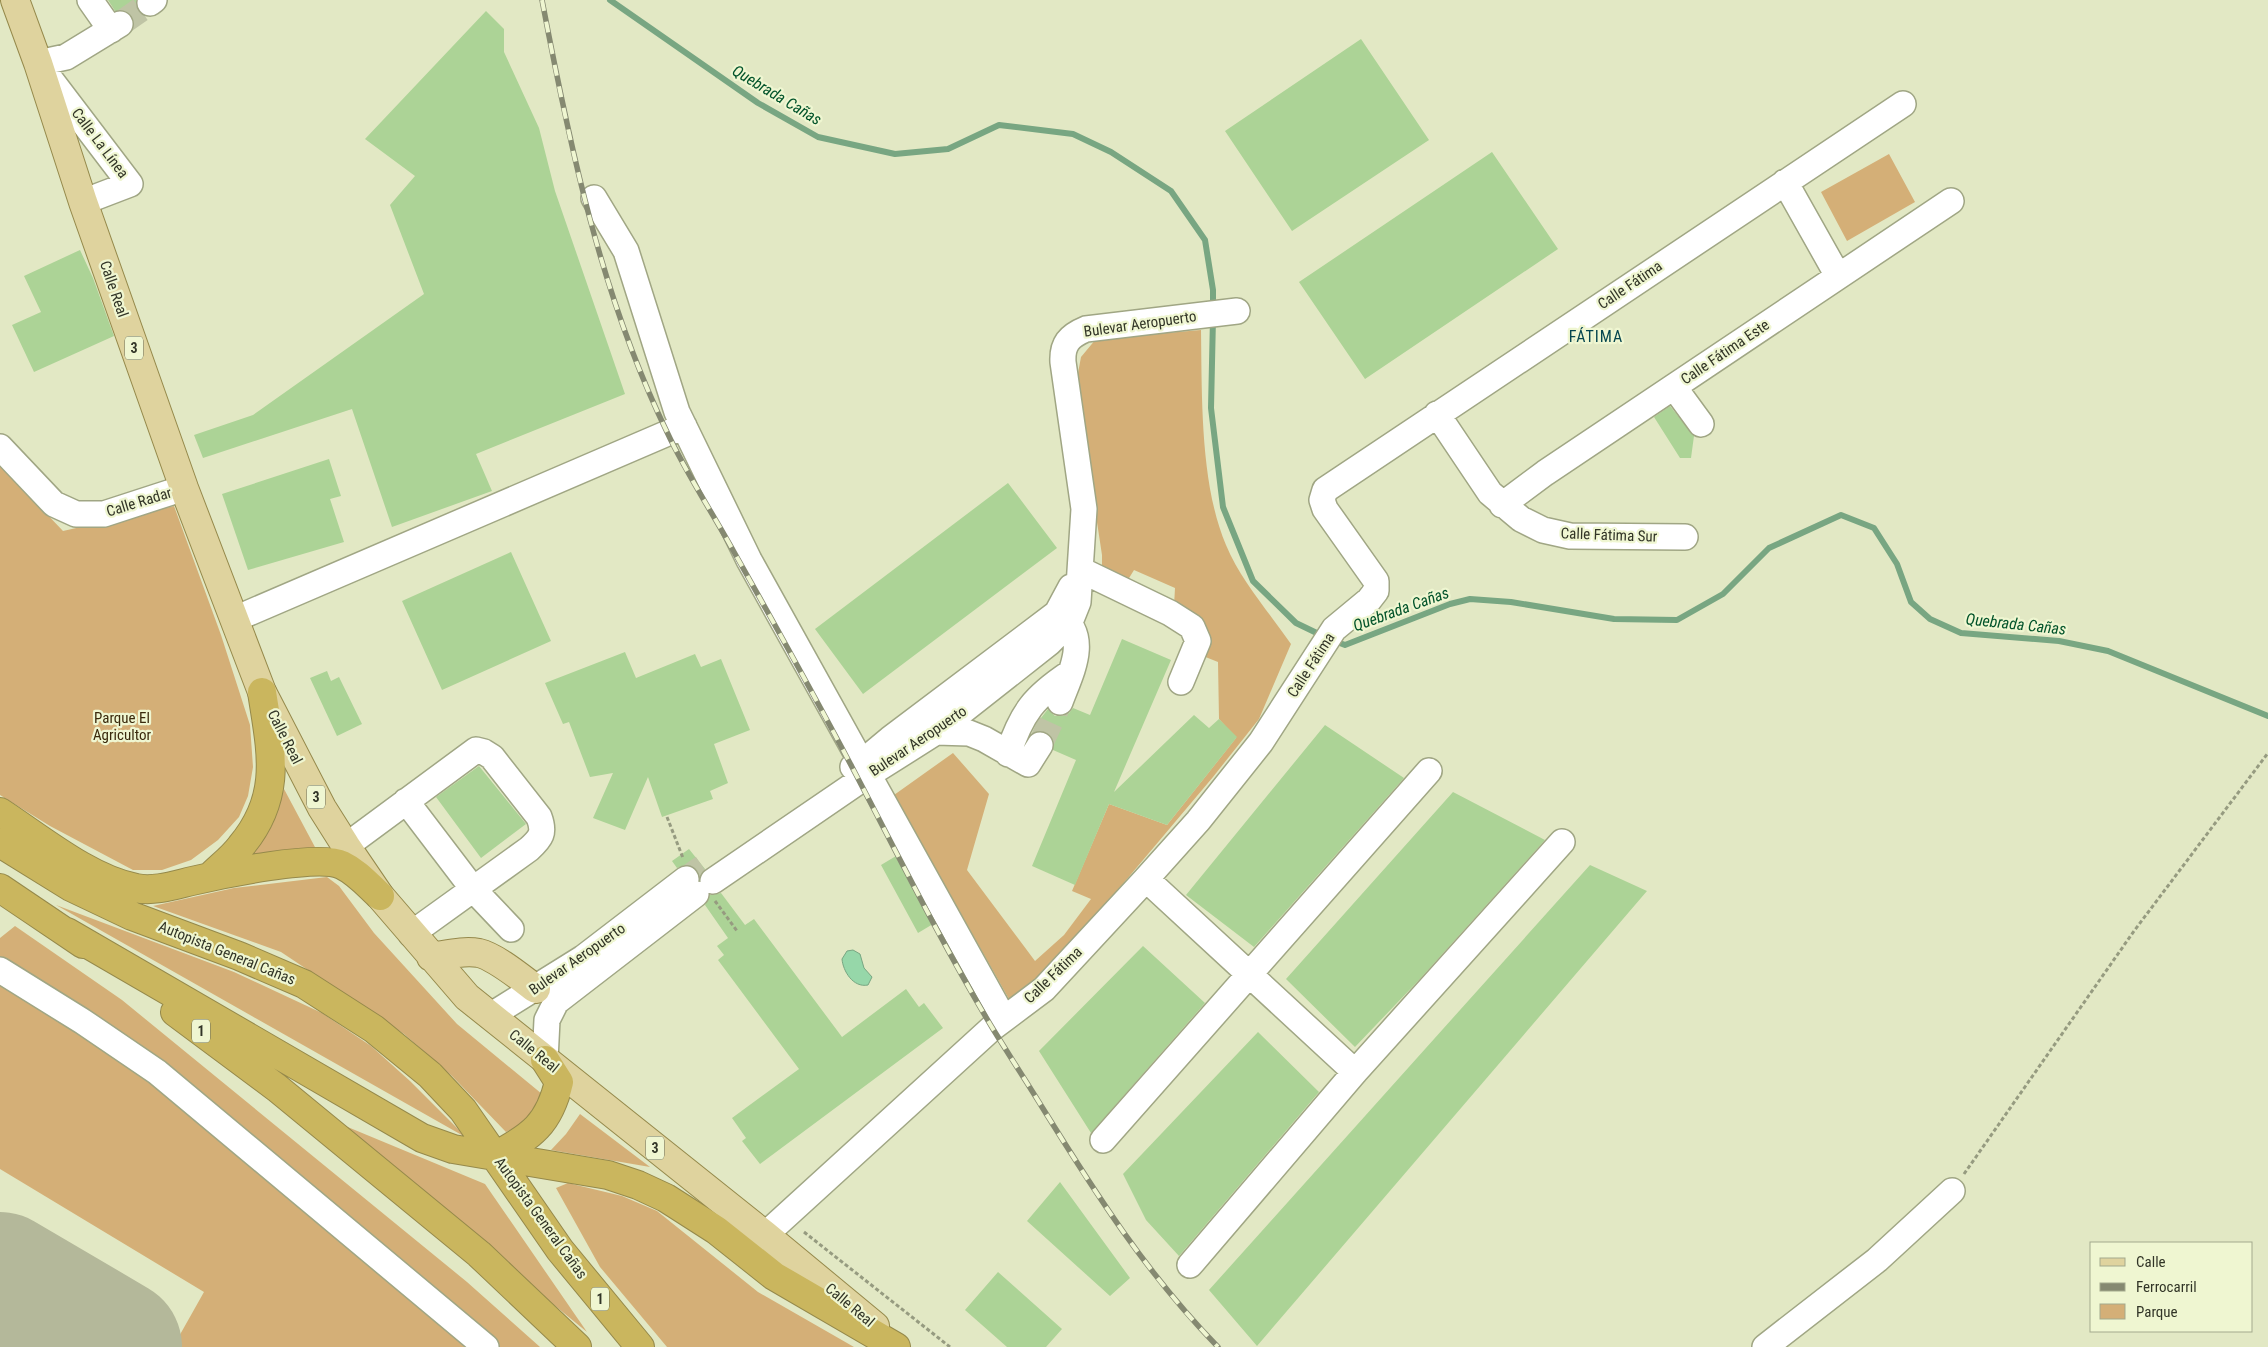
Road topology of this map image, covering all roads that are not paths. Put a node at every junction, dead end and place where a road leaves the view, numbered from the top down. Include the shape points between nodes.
1 (15, 0) edge
2 (90, 0) edge
3 (38, 63) junction
4 (1903, 104) dead end
5 (1785, 182) junction
6 (594, 198) dead end
7 (1951, 201) dead end
8 (83, 202) junction
9 (1838, 276) junction
10 (1236, 311) dead end
11 (1674, 387) junction
12 (1437, 414) junction
13 (1701, 424) dead end
14 (684, 426) junction
15 (0, 447) edge
16 (184, 488) junction
17 (1502, 505) junction
18 (1685, 537) dead end
19 (1081, 570) junction
20 (1063, 617) junction
21 (235, 619) junction
22 (1070, 673) junction
23 (1180, 682) dead end
24 (262, 692) junction
25 (1060, 702) tunnel mouth
26 (936, 732) junction
27 (1040, 745) tunnel mouth
28 (1008, 754) junction
29 (864, 768) junction
30 (1429, 771) dead end
31 (406, 801) junction
32 (0, 812) edge
33 (1562, 842) dead end
34 (0, 844) edge
35 (346, 846) junction
36 (212, 876) junction
37 (1146, 880) junction
38 (0, 888) edge
39 (473, 889) junction
40 (380, 896) junction
41 (511, 929) dead end
42 (67, 932) junction
43 (411, 934) junction
44 (431, 957) junction
45 (589, 965) junction
46 (0, 970) edge
47 (1250, 975) junction
48 (536, 989) junction
49 (490, 1016) junction
50 (1004, 1019) junction
51 (545, 1060) junction
52 (1355, 1072) junction
53 (1103, 1140) dead end
54 (496, 1156) junction
55 (1952, 1191) road end
56 (765, 1235) junction
57 (1190, 1265) dead end
58 (486, 1347) edge
59 (577, 1347) edge
60 (640, 1347) edge
61 (896, 1347) edge
62 (900, 1347) edge
63 (1765, 1347) edge

1 - 3 main road, Calle Real / 3
2 - 3 street via 116,27 66,57
3 - 8 main road, Calle Real / 3
3 - 8 street, Calle La Línea via 130,184
4 - 5 street, Calle Fátima
5 - 9 street
5 - 12 street, Calle Fátima
6 - 14 street via 626,251
7 - 9 street, Calle Fátima Este
8 - 16 main road, Calle Real / 3
9 - 11 street, Calle Fátima Este
10 - 19 street, Bulevar Aeropuerto via 1086,329 1066,342 1063,352 1084,509
11 - 13 street
11 - 17 street, Calle Fátima Este
12 - 17 street, Calle Fátima Sur via 1490,493
12 - 37 street, Calle Fátima via 1325,490 1322,500 1325,509 1376,580 1376,591 1370,600 1334,629 1261,742
14 - 21 street
14 - 29 street via 749,560
15 - 16 street, Calle Radar via 54,504 76,514 104,514
16 - 21 main road, Calle Real / 3
17 - 18 street, Calle Fátima Sur via 1521,519 1557,535
19 - 20 street, Bulevar Aeropuerto
19 - 23 street via 1192,627 1198,641
20 - 22 street via 1076,643 1077,656
20 - 26 street, Bulevar Aeropuerto via 1049,644
20 - 29 street, Bulevar Aeropuerto
21 - 24 main road, Calle Real / 3
22 - 25 street
22 - 28 street via 1030,705 1015,732
24 - 35 main road, Calle Real / 3 via 322,808
24 - 36 highway via 272,760 270,786 255,827 241,847
26 - 28 street via 969,733
26 - 29 street, Bulevar Aeropuerto
27 - 28 street via 1028,764
29 - 45 street, Bulevar Aeropuerto via 818,788
29 - 50 street
30 - 47 street
31 - 35 street
31 - 39 street
31 - 39 street via 476,750 492,757 538,817 543,828 541,838
32 - 36 highway via 94,873 130,887 158,888
33 - 52 street
34 - 54 highway, Autopista General Cañas / 1 via 71,887 132,916 240,956 304,984 374,1029 430,1075 463,1110
35 - 40 main road, Calle Real / 3
36 - 40 highway via 328,861 356,872
37 - 47 street
37 - 50 street, Calle Fátima via 1044,988
38 - 42 highway, 1
39 - 41 street
39 - 43 street
40 - 43 main road, Calle Real / 3
42 - 54 highway via 422,1138 453,1149
42 - 59 highway, 1 via 284,1093 486,1259
43 - 44 main road, Calle Real / 3
44 - 48 main road via 478,953
44 - 49 main road, Calle Real / 3 via 467,997
45 - 48 street, Bulevar Aeropuerto
45 - 51 street, Bulevar Aeropuerto via 551,1010 544,1036
46 - 58 street via 157,1072
47 - 52 street
47 - 53 street
48 - 49 street, Bulevar Aeropuerto
49 - 51 main road, Calle Real / 3
50 - 56 street, Calle Fátima
51 - 54 highway via 559,1082 549,1114 538,1129
51 - 56 main road, Calle Real / 3
52 - 57 street
54 - 60 highway, Autopista General Cañas / 1 via 560,1250
54 - 61 highway via 608,1175 666,1198 716,1230 774,1276
55 - 63 street via 1877,1260
56 - 62 main road, Calle Real / 3

